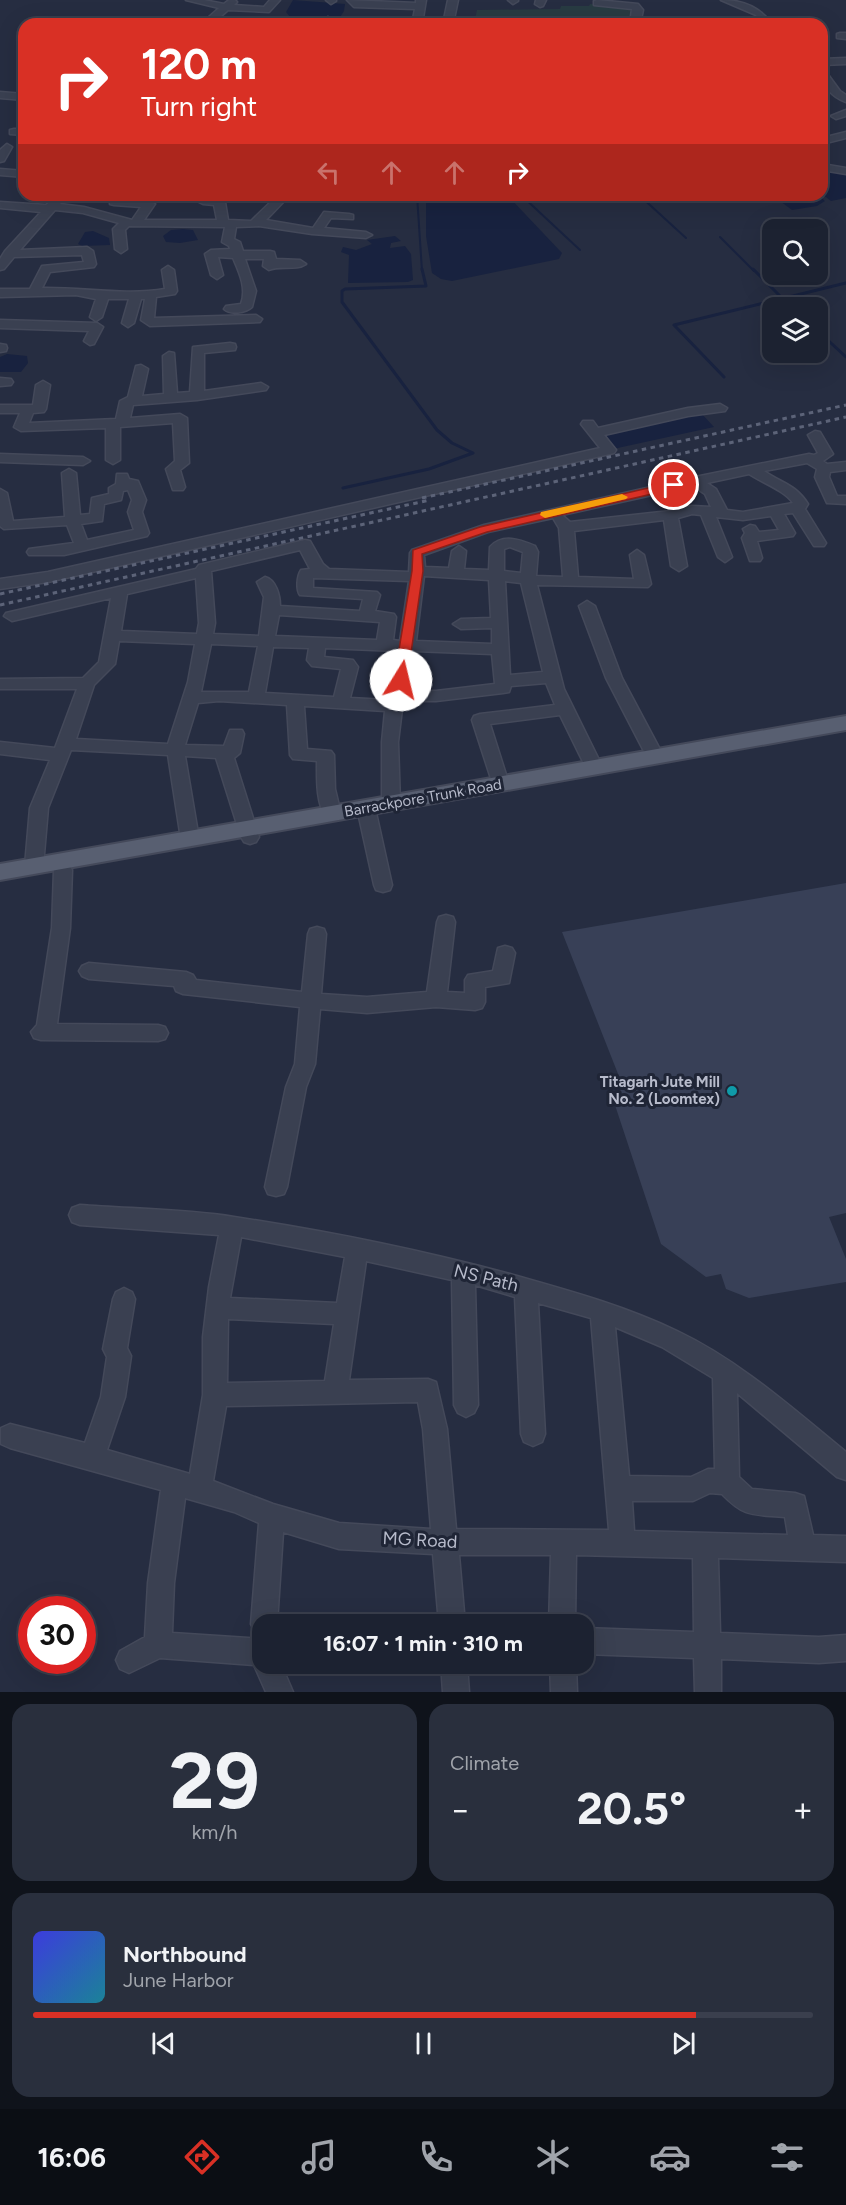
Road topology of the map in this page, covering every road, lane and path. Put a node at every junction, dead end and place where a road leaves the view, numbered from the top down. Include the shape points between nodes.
1 (191, 0) edge
2 (235, 0) edge
3 (275, 0) edge
4 (352, 0) edge
5 (453, 0) edge
6 (726, 0) edge
7 (204, 1) edge
8 (421, 3) edge
9 (597, 3) dead end
10 (225, 7) junction
11 (213, 18) edge
12 (418, 18) edge
13 (449, 18) edge
14 (636, 18) edge
15 (763, 18) edge
16 (846, 61) edge
17 (828, 62) edge
18 (828, 82) edge
19 (828, 93) edge
20 (836, 93) junction
21 (0, 96) edge
22 (18, 97) edge
23 (846, 99) edge
24 (846, 135) edge
25 (828, 139) edge
26 (7, 147) dead end
27 (0, 159) edge
28 (828, 168) edge
29 (846, 171) edge
30 (1, 173) edge
31 (18, 174) edge
32 (56, 201) edge
33 (203, 201) dead end
34 (278, 201) edge
35 (114, 202) dead end
36 (0, 205) edge
37 (50, 208) junction
38 (174, 208) dead end
39 (349, 216) dead end
40 (258, 222) junction
41 (131, 223) junction
42 (227, 224) junction
43 (167, 225) junction
44 (317, 231) junction
45 (366, 235) dead end
46 (121, 249) dead end
47 (7, 252) edge
48 (236, 254) junction
49 (300, 264) dead end
50 (0, 266) edge
51 (77, 267) junction
52 (168, 270) dead end
53 (217, 275) dead end
54 (35, 290) junction
55 (78, 291) junction
56 (0, 293) edge
57 (103, 294) junction
58 (136, 294) junction
59 (149, 295) junction
60 (230, 309) dead end
61 (96, 316) dead end
62 (256, 319) dead end
63 (128, 323) dead end
64 (0, 324) edge
65 (90, 341) dead end
66 (230, 347) dead end
67 (169, 356) dead end
68 (141, 369) dead end
69 (44, 385) dead end
70 (261, 387) dead end
71 (197, 396) junction
72 (171, 398) junction
73 (134, 400) junction
74 (720, 408) dead end
75 (0, 409) edge
76 (28, 409) junction
77 (117, 421) junction
78 (814, 435) dead end
79 (0, 458) edge
80 (113, 460) dead end
81 (83, 461) dead end
82 (818, 464) junction
83 (846, 466) edge
84 (752, 470) junction
85 (69, 473) dead end
86 (695, 481) junction
87 (178, 487) dead end
88 (0, 493) edge
89 (846, 500) edge
90 (796, 508) junction
91 (714, 511) junction
92 (775, 511) junction
93 (554, 513) junction
94 (670, 515) junction
95 (743, 516) junction
96 (72, 519) junction
97 (25, 525) junction
98 (566, 527) junction
99 (749, 538) junction
100 (819, 543) dead end
101 (82, 546) junction
102 (459, 551) dead end
103 (34, 552) junction
104 (637, 555) dead end
105 (725, 558) dead end
106 (755, 558) dead end
107 (679, 566) dead end
108 (203, 572) junction
109 (324, 573) junction
110 (417, 574) junction
111 (456, 574) junction
112 (495, 577) junction
113 (40, 578) junction
114 (2, 579) edge
115 (528, 580) junction
116 (265, 582) dead end
117 (571, 582) junction
118 (120, 592) junction
119 (318, 593) junction
120 (587, 606) dead end
121 (272, 610) junction
122 (316, 613) junction
123 (366, 615) junction
124 (12, 616) dead end
125 (500, 623) junction
126 (461, 624) dead end
127 (112, 636) junction
128 (204, 639) junction
129 (265, 642) junction
130 (315, 643) junction
131 (384, 645) junction
132 (406, 646) junction
133 (500, 649) junction
134 (552, 677) junction
135 (502, 681) junction
136 (87, 683) junction
137 (0, 684) edge
138 (192, 698) junction
139 (256, 698) junction
140 (295, 700) junction
141 (396, 701) junction
142 (341, 703) junction
143 (566, 710) junction
144 (846, 723) edge
145 (846, 733) edge
146 (236, 734) dead end
147 (0, 748) edge
148 (175, 748) junction
149 (63, 749) junction
150 (223, 752) junction
151 (655, 757) junction
152 (594, 768) junction
153 (500, 784) junction
154 (391, 803) junction
155 (367, 812) junction
156 (332, 814) junction
157 (249, 833) junction
158 (190, 839) junction
159 (34, 866) junction
160 (63, 870) junction
161 (0, 873) edge
162 (0, 881) edge
163 (383, 885) dead end
164 (446, 922) dead end
165 (317, 934) dead end
166 (505, 953) dead end
167 (89, 971) dead end
168 (436, 999) junction
169 (313, 1001) junction
170 (158, 1033) dead end
171 (276, 1186) dead end
172 (80, 1215) dead end
173 (232, 1226) junction
174 (357, 1249) junction
175 (464, 1272) junction
176 (526, 1288) junction
177 (124, 1299) dead end
178 (218, 1308) junction
179 (602, 1310) junction
180 (348, 1314) junction
181 (724, 1371) junction
182 (335, 1392) junction
183 (215, 1395) junction
184 (466, 1405) dead end
185 (533, 1434) dead end
186 (10, 1436) dead end
187 (92, 1458) junction
188 (846, 1468) edge
189 (727, 1482) junction
190 (187, 1485) junction
191 (618, 1488) junction
192 (272, 1516) junction
193 (444, 1542) junction
194 (564, 1542) junction
195 (623, 1543) junction
196 (705, 1544) junction
197 (803, 1549) junction
198 (846, 1549) edge
199 (265, 1614) edge
200 (451, 1614) edge
201 (562, 1614) edge
202 (594, 1641) edge
203 (158, 1645) junction
204 (707, 1646) junction
205 (846, 1648) edge
206 (252, 1652) edge
207 (129, 1660) dead end
208 (272, 1674) edge
209 (455, 1674) edge
210 (563, 1674) edge
211 (280, 1692) edge
212 (456, 1692) edge
213 (564, 1692) edge
214 (708, 1692) edge

1 - 7 street
2 - 10 street
3 - 10 street via 266,10
4 - 8 street via 352,4
5 - 13 street
6 - 15 street
7 - 10 street
8 - 12 street
9 - 14 street via 635,6
10 - 11 street
16 - 17 street
18 - 20 street
19 - 20 street
20 - 23 street
21 - 22 street
24 - 25 street
26 - 27 street
28 - 29 street
30 - 31 street
32 - 37 street
33 - 42 street via 219,202
34 - 40 street
35 - 41 street via 148,204
36 - 37 street
37 - 41 street via 84,210
37 - 47 street
38 - 43 street
39 - 44 street via 328,214
40 - 42 street
40 - 44 street
41 - 43 street
41 - 46 street via 119,229
42 - 43 street
42 - 48 street via 228,242 234,242
44 - 45 street
47 - 50 street
47 - 51 street via 87,251 90,264
48 - 49 street via 270,255 269,264
48 - 53 street via 211,254
48 - 60 street via 247,276 248,303 246,307
51 - 54 street via 46,269
51 - 55 street via 91,282
52 - 59 street via 171,291
54 - 55 street
54 - 56 street
55 - 57 street
57 - 58 street
57 - 61 street
58 - 59 street
58 - 63 street
59 - 62 street via 150,322
64 - 65 street via 97,327
66 - 71 street via 198,350
67 - 72 street
68 - 73 street
69 - 76 street via 39,409
70 - 71 street
71 - 72 street
72 - 73 street
73 - 77 street via 124,404
74 - 113 street via 591,428 609,450
75 - 76 street
76 - 77 street via 21,427
77 - 80 street
77 - 87 street via 182,419 182,463 173,469
78 - 82 street via 826,454
79 - 81 street
82 - 83 street
82 - 84 street via 809,458
82 - 89 street via 832,500
84 - 86 street
84 - 90 street via 793,492 801,504
85 - 96 street
86 - 91 street via 711,492
86 - 93 street
88 - 97 street via 6,524
90 - 92 street
90 - 100 street
91 - 94 street
91 - 95 street
91 - 105 street
92 - 95 street
92 - 99 street via 788,533
93 - 98 street
93 - 110 street via 484,529 417,553
94 - 98 street
94 - 107 street
95 - 99 street via 752,533
96 - 97 street
96 - 101 street
96 - 101 street via 98,518 97,501 116,497 116,488 123,487 122,480 133,484 139,500 135,512 142,533
97 - 103 street
98 - 117 street
99 - 106 street
101 - 103 street
102 - 111 street
103 - 113 street
104 - 117 street via 643,584
108 - 109 street via 204,568 305,544
108 - 118 street
108 - 128 street via 207,623
109 - 110 street
109 - 119 street via 306,573 305,592
110 - 111 street
110 - 132 street
111 - 112 street
112 - 115 street
112 - 115 street via 497,547 510,542 530,549
112 - 125 street
113 - 114 street
115 - 117 street
115 - 134 street
116 - 121 street via 272,597
118 - 124 street
118 - 127 street
119 - 122 street
119 - 123 street via 372,595
120 - 151 street via 614,678
121 - 122 street
121 - 129 street
122 - 123 street
122 - 130 street
123 - 131 street via 388,617
125 - 126 street
125 - 133 street
127 - 128 street
127 - 136 street via 107,664
128 - 129 street
128 - 138 street
129 - 130 street
129 - 139 street
130 - 131 street
130 - 142 street via 315,660 350,667
131 - 132 street
132 - 133 street
132 - 141 street
133 - 135 street
134 - 135 street
134 - 143 street
135 - 141 street via 503,688
136 - 137 street
136 - 149 street
138 - 139 street
138 - 148 street
139 - 140 street
140 - 142 street
140 - 156 street via 299,755 325,755 326,789
141 - 142 street
141 - 154 street via 391,734
143 - 152 street
143 - 153 street via 480,720
144 - 151 main road, Barrackpore Trunk Road
145 - 155 main road, Barrackpore Trunk Road via 554,786
146 - 150 street via 231,753
147 - 149 street
148 - 149 street
148 - 150 street
148 - 158 street
149 - 159 street via 39,808
150 - 157 street
151 - 152 main road, Barrackpore Trunk Road
152 - 153 main road, Barrackpore Trunk Road
153 - 154 main road, Barrackpore Trunk Road
154 - 155 main road, Barrackpore Trunk Road
155 - 156 main road, Barrackpore Trunk Road
155 - 157 main road, Barrackpore Trunk Road
155 - 163 street
156 - 157 main road, Barrackpore Trunk Road
157 - 158 main road, Barrackpore Trunk Road
157 - 160 main road, Barrackpore Trunk Road
158 - 159 main road, Barrackpore Trunk Road
159 - 161 main road, Barrackpore Trunk Road
160 - 162 main road, Barrackpore Trunk Road
160 - 170 street via 61,928 44,1032
164 - 168 street
165 - 169 street
166 - 168 street via 502,978 475,980 475,1002
167 - 169 street
168 - 169 street via 367,1005
169 - 171 street via 305,1064 296,1088
172 - 173 street, NS Path
173 - 174 street, NS Path
173 - 178 street
174 - 175 street, NS Path
174 - 180 street
175 - 176 street, NS Path
175 - 184 street
176 - 179 street, NS Path
176 - 185 street
177 - 187 street via 115,1349 119,1356 113,1397
178 - 180 street
178 - 183 street
179 - 181 street, NS Path via 670,1339
179 - 191 street
180 - 182 street
181 - 188 street, NS Path
181 - 189 street
182 - 183 street
182 - 193 street via 428,1390
183 - 190 street via 209,1443
186 - 187 street, MG Road
187 - 190 street, MG Road
189 - 191 street via 708,1481 693,1490
189 - 197 street via 746,1501 795,1505
190 - 192 street, MG Road
190 - 203 street via 161,1583
191 - 195 street
192 - 193 street, MG Road via 339,1536
192 - 199 street
193 - 194 street, MG Road
193 - 200 street
194 - 195 street, MG Road
194 - 201 street
195 - 196 street, MG Road
196 - 197 street, MG Road
196 - 204 street
197 - 198 street, MG Road
202 - 204 street
203 - 206 street
203 - 207 street
204 - 205 street
204 - 214 street
208 - 211 street
209 - 212 street
210 - 213 street

